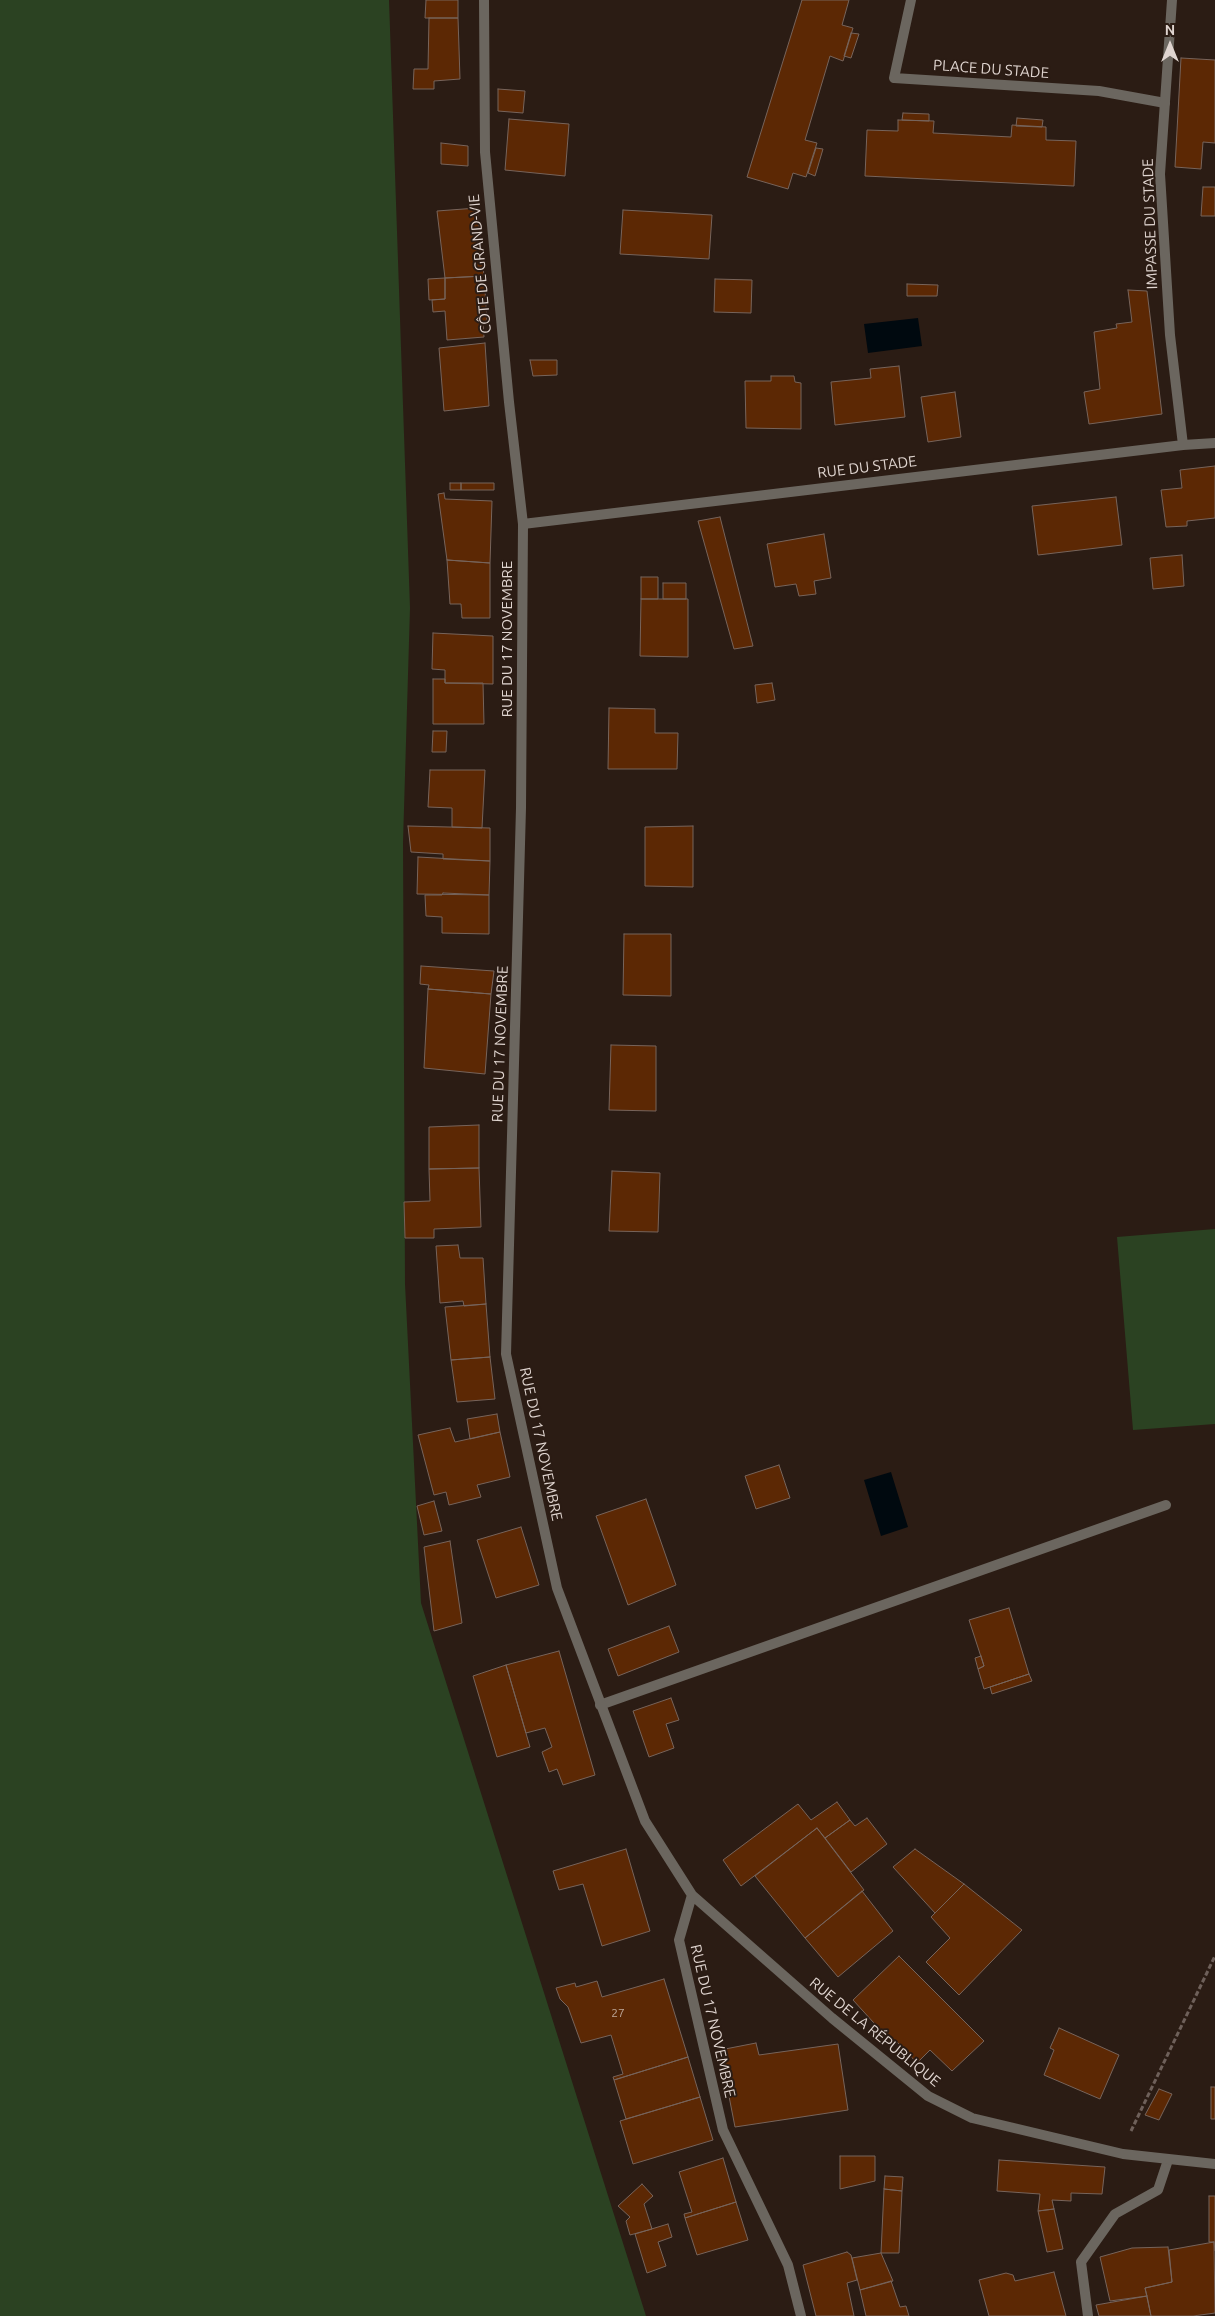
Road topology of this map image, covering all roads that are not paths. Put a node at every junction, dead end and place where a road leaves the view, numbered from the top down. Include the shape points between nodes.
1 (484, 0) edge
2 (911, 0) edge
3 (1172, 0) edge
4 (1165, 103) junction
5 (1215, 444) edge
6 (1183, 445) junction
7 (523, 524) junction
8 (1166, 1505) dead end
9 (600, 1705) junction
10 (692, 1895) junction
11 (1168, 2160) junction
12 (1215, 2164) edge
13 (801, 2316) edge
14 (1088, 2316) edge

1 - 7 street, CÔTE DE GRAND-VIE via 485,152 508,402
2 - 4 street, PLACE DU STADE via 894,78 1100,91
3 - 4 street, IMPASSE DU STADE
4 - 6 street, IMPASSE DU STADE via 1160,174 1170,335
5 - 6 street, RUE DU STADE
6 - 7 street, RUE DU STADE
7 - 9 street, RUE DU 17 NOVEMBRE via 521,808 506,1354 557,1588
8 - 9 street
9 - 10 street, RUE DU 17 NOVEMBRE via 645,1821
10 - 11 street, RUE DE LA RÉPUBLIQUE via 832,2018 928,2096 972,2118 1123,2154
10 - 13 street, RUE DU 17 NOVEMBRE via 679,1940 722,2130 788,2265
11 - 12 street, RUE DE LA RÉPUBLIQUE
11 - 14 street via 1158,2190 1115,2214 1081,2262

